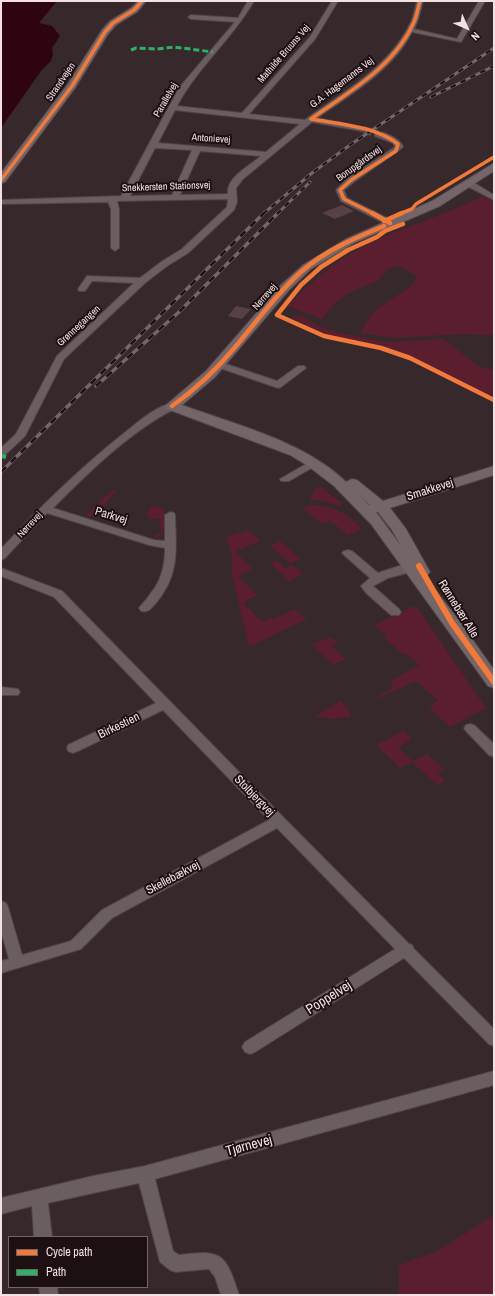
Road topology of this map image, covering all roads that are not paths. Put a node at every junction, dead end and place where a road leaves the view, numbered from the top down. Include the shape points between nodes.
1 (142, 1) edge
2 (251, 1) edge
3 (335, 1) edge
4 (420, 1) edge
5 (482, 1) edge
6 (191, 17) dead end
7 (240, 20) junction
8 (410, 30) junction
9 (172, 108) junction
10 (243, 116) junction
11 (309, 120) junction
12 (364, 130) tunnel mouth
13 (378, 134) tunnel mouth
14 (152, 144) junction
15 (197, 148) junction
16 (268, 154) junction
17 (494, 166) edge
18 (1, 180) edge
19 (468, 183) junction
20 (232, 196) junction
21 (175, 198) junction
22 (494, 198) edge
23 (124, 199) junction
24 (112, 200) junction
25 (1, 202) edge
26 (390, 223) junction
27 (114, 248) dead end
28 (142, 281) junction
29 (82, 289) dead end
30 (220, 365) junction
31 (301, 368) dead end
32 (172, 406) junction
33 (1, 453) edge
34 (313, 463) junction
35 (494, 470) edge
36 (285, 479) dead end
37 (373, 508) junction
38 (45, 509) junction
39 (170, 515) dead end
40 (171, 545) junction
41 (348, 553) dead end
42 (1, 556) edge
43 (414, 567) junction
44 (1, 572) edge
45 (377, 578) junction
46 (145, 608) dead end
47 (395, 612) dead end
48 (494, 682) edge
49 (1, 691) edge
50 (14, 692) dead end
51 (164, 704) junction
52 (470, 728) dead end
53 (73, 748) dead end
54 (494, 752) edge
55 (278, 821) junction
56 (1, 907) edge
57 (407, 949) junction
58 (17, 961) junction
59 (1, 967) edge
60 (494, 1039) edge
61 (250, 1047) dead end
62 (494, 1078) edge
63 (145, 1174) junction
64 (39, 1197) junction
65 (1, 1206) edge
66 (43, 1236) edge
67 (230, 1295) edge

1 - 18 main road, Strandvejen via 104,33 47,121
2 - 7 street, Parallelvej
3 - 10 street, Mathilde Bruuns Vej via 313,38
4 - 8 street, G.A. Hagemanns Vej via 416,21
5 - 8 street via 459,41
6 - 7 street
7 - 9 street, Parallelvej via 183,88
8 - 11 street, G.A. Hagemanns Vej via 400,46 381,66
9 - 10 street
9 - 14 street, Parallelvej
10 - 11 street
11 - 12 street
11 - 16 street, G.A. Hagemanns Vej
13 - 26 street, Borupgårdsvej via 396,141 398,148 340,190 344,199
14 - 15 street, Antonievej
14 - 23 street, Parallelvej
15 - 16 street, Antonievej
15 - 21 street
16 - 20 street, G.A. Hagemanns Vej via 236,181 232,187
17 - 19 main road, Nørrevej
19 - 22 street
19 - 26 main road, Nørrevej via 427,208
20 - 21 street, Snekkersten Stationsvej
20 - 28 street, Grønnegangen via 231,208 221,218 185,251
21 - 23 street, Snekkersten Stationsvej
23 - 24 street, Snekkersten Stationsvej
24 - 25 street, Snekkersten Stationsvej
24 - 27 street via 115,209
26 - 30 main road, Nørrevej via 323,255 306,268
28 - 29 street via 90,278
28 - 33 street, Grønnegangen via 60,358 20,436
30 - 31 street via 278,385
30 - 32 main road, Nørrevej via 185,398
32 - 34 main road, Rønnebær Alle via 274,443
32 - 38 street, Nørrevej via 147,420 125,437
34 - 36 street
34 - 37 main road, Rønnebær Alle
35 - 37 main road, Smakkevej
37 - 43 main road, Rønnebær Alle via 376,521
38 - 40 street, Parkvej via 153,543
38 - 42 street, Nørrevej
39 - 40 street
40 - 46 street via 171,565 167,580
41 - 45 street
43 - 45 street
43 - 48 main road, Rønnebær Alle
44 - 51 street, Stolbjergvej via 58,594
45 - 47 street via 367,586
49 - 50 street
51 - 53 street, Birkestien
51 - 55 street, Stolbjergvej
52 - 54 street
55 - 57 street, Stolbjergvej
55 - 58 street, Skellebækvej via 107,914 76,945
56 - 58 street
57 - 60 street, Stolbjergvej
57 - 61 street, Poppelvej
58 - 59 street
62 - 63 street, Tjørnevej
63 - 64 street, Tjørnevej
63 - 67 street via 166,1256 176,1264 207,1259 218,1264 223,1271
64 - 65 street, Tjørnevej
64 - 66 street

